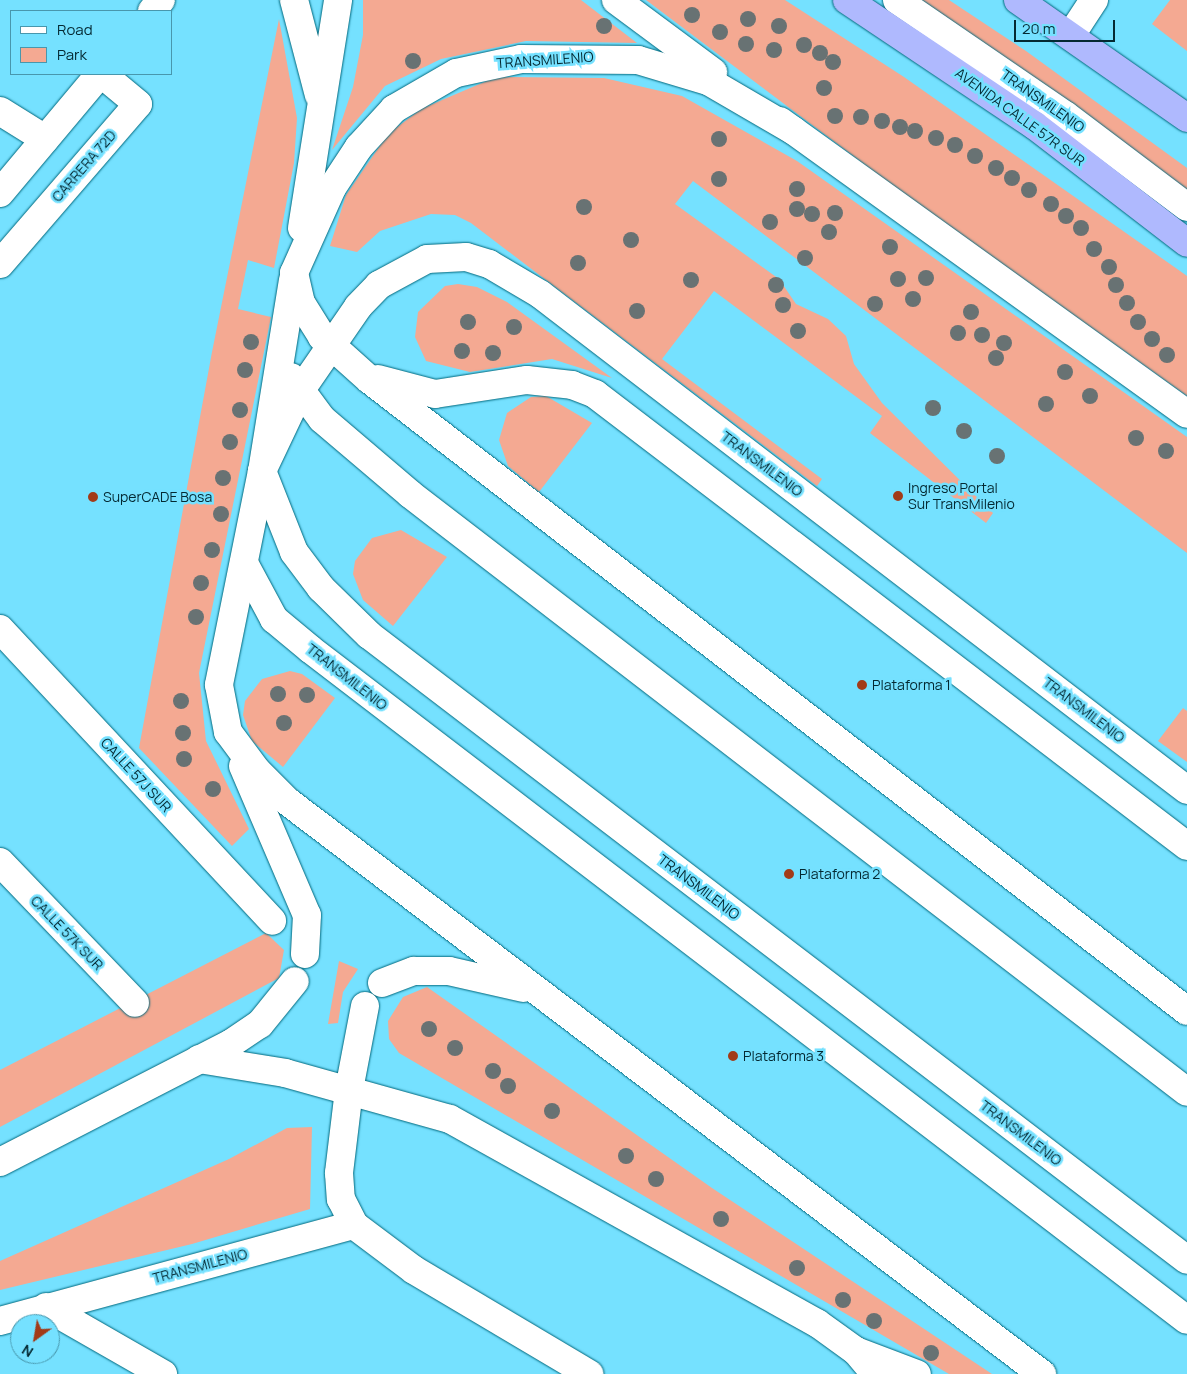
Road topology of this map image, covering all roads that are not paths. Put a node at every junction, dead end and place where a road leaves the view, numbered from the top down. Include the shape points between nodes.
1 (161, 0) edge
2 (294, 0) edge
3 (338, 0) edge
4 (616, 0) edge
5 (847, 0) edge
6 (897, 0) edge
7 (1018, 0) edge
8 (1094, 0) edge
9 (153, 10) edge
10 (1072, 35) junction
11 (100, 75) edge
12 (102, 75) edge
13 (0, 111) edge
14 (323, 115) junction
15 (1187, 118) edge
16 (794, 130) junction
17 (0, 131) edge
18 (39, 146) junction
19 (0, 193) edge
20 (1187, 206) edge
21 (1187, 243) edge
22 (0, 264) edge
23 (294, 273) junction
24 (330, 345) junction
25 (280, 359) junction
26 (352, 366) junction
27 (300, 391) junction
28 (1187, 414) edge
29 (262, 471) junction
30 (244, 563) junction
31 (0, 629) edge
32 (228, 732) junction
33 (1187, 790) edge
34 (1187, 846) edge
35 (0, 862) edge
36 (272, 921) dead end
37 (306, 954) dead end
38 (295, 981) dead end
39 (382, 984) dead end
40 (530, 989) junction
41 (135, 1003) dead end
42 (365, 1006) dead end
43 (1187, 1012) edge
44 (199, 1059) junction
45 (348, 1090) junction
46 (1187, 1092) edge
47 (0, 1162) edge
48 (354, 1225) junction
49 (1187, 1260) edge
50 (46, 1308) junction
51 (1187, 1320) edge
52 (0, 1322) edge
53 (856, 1350) junction
54 (163, 1374) edge
55 (589, 1374) edge
56 (875, 1374) edge
57 (918, 1374) edge
58 (1042, 1374) edge

1 - 9 street
2 - 14 street, TRANSMILENIO
3 - 14 street, TRANSMILENIO
4 - 16 street, TRANSMILENIO
5 - 21 highway, AVENIDA CALLE 57R SUR via 1026,120
6 - 20 street, TRANSMILENIO
7 - 10 highway
8 - 10 street
10 - 15 highway
11 - 18 street, CARRERA 72D
12 - 22 street, CARRERA 72D via 138,104
13 - 18 street
14 - 23 street, TRANSMILENIO
16 - 23 street, TRANSMILENIO via 708,81 662,64 585,56 488,64 456,73 414,95 377,126 332,188
16 - 28 street, TRANSMILENIO
17 - 18 street
18 - 19 street, CARRERA 72D
23 - 24 street, TRANSMILENIO via 307,316
23 - 25 street, TRANSMILENIO
24 - 26 street, TRANSMILENIO
24 - 27 street, TRANSMILENIO
24 - 33 street, TRANSMILENIO via 379,285 419,261 466,257 509,273
25 - 27 street
25 - 29 street, TRANSMILENIO
26 - 34 street, TRANSMILENIO via 393,385 435,394 527,380 572,385 594,394
26 - 43 street, TRANSMILENIO
27 - 29 street, TRANSMILENIO
27 - 46 street via 322,419 431,510
29 - 30 street, TRANSMILENIO
29 - 49 street, TRANSMILENIO via 294,552 321,588 369,635
30 - 32 street, TRANSMILENIO via 219,685
30 - 51 street, TRANSMILENIO via 274,620
31 - 36 street, CALLE 57J SUR
32 - 37 street, TRANSMILENIO via 307,914
32 - 40 street, TRANSMILENIO via 257,772 287,801
35 - 41 street, CALLE 57K SUR
38 - 44 street via 260,1024
39 - 40 street, TRANSMILENIO via 414,971 449,971
40 - 58 street, TRANSMILENIO
42 - 45 street
44 - 45 street
44 - 47 street
45 - 48 street via 339,1173 340,1200
45 - 53 street via 450,1119 817,1324
48 - 50 street, TRANSMILENIO
48 - 55 street via 414,1270
50 - 52 street, TRANSMILENIO
50 - 54 street
53 - 56 street
53 - 57 street

